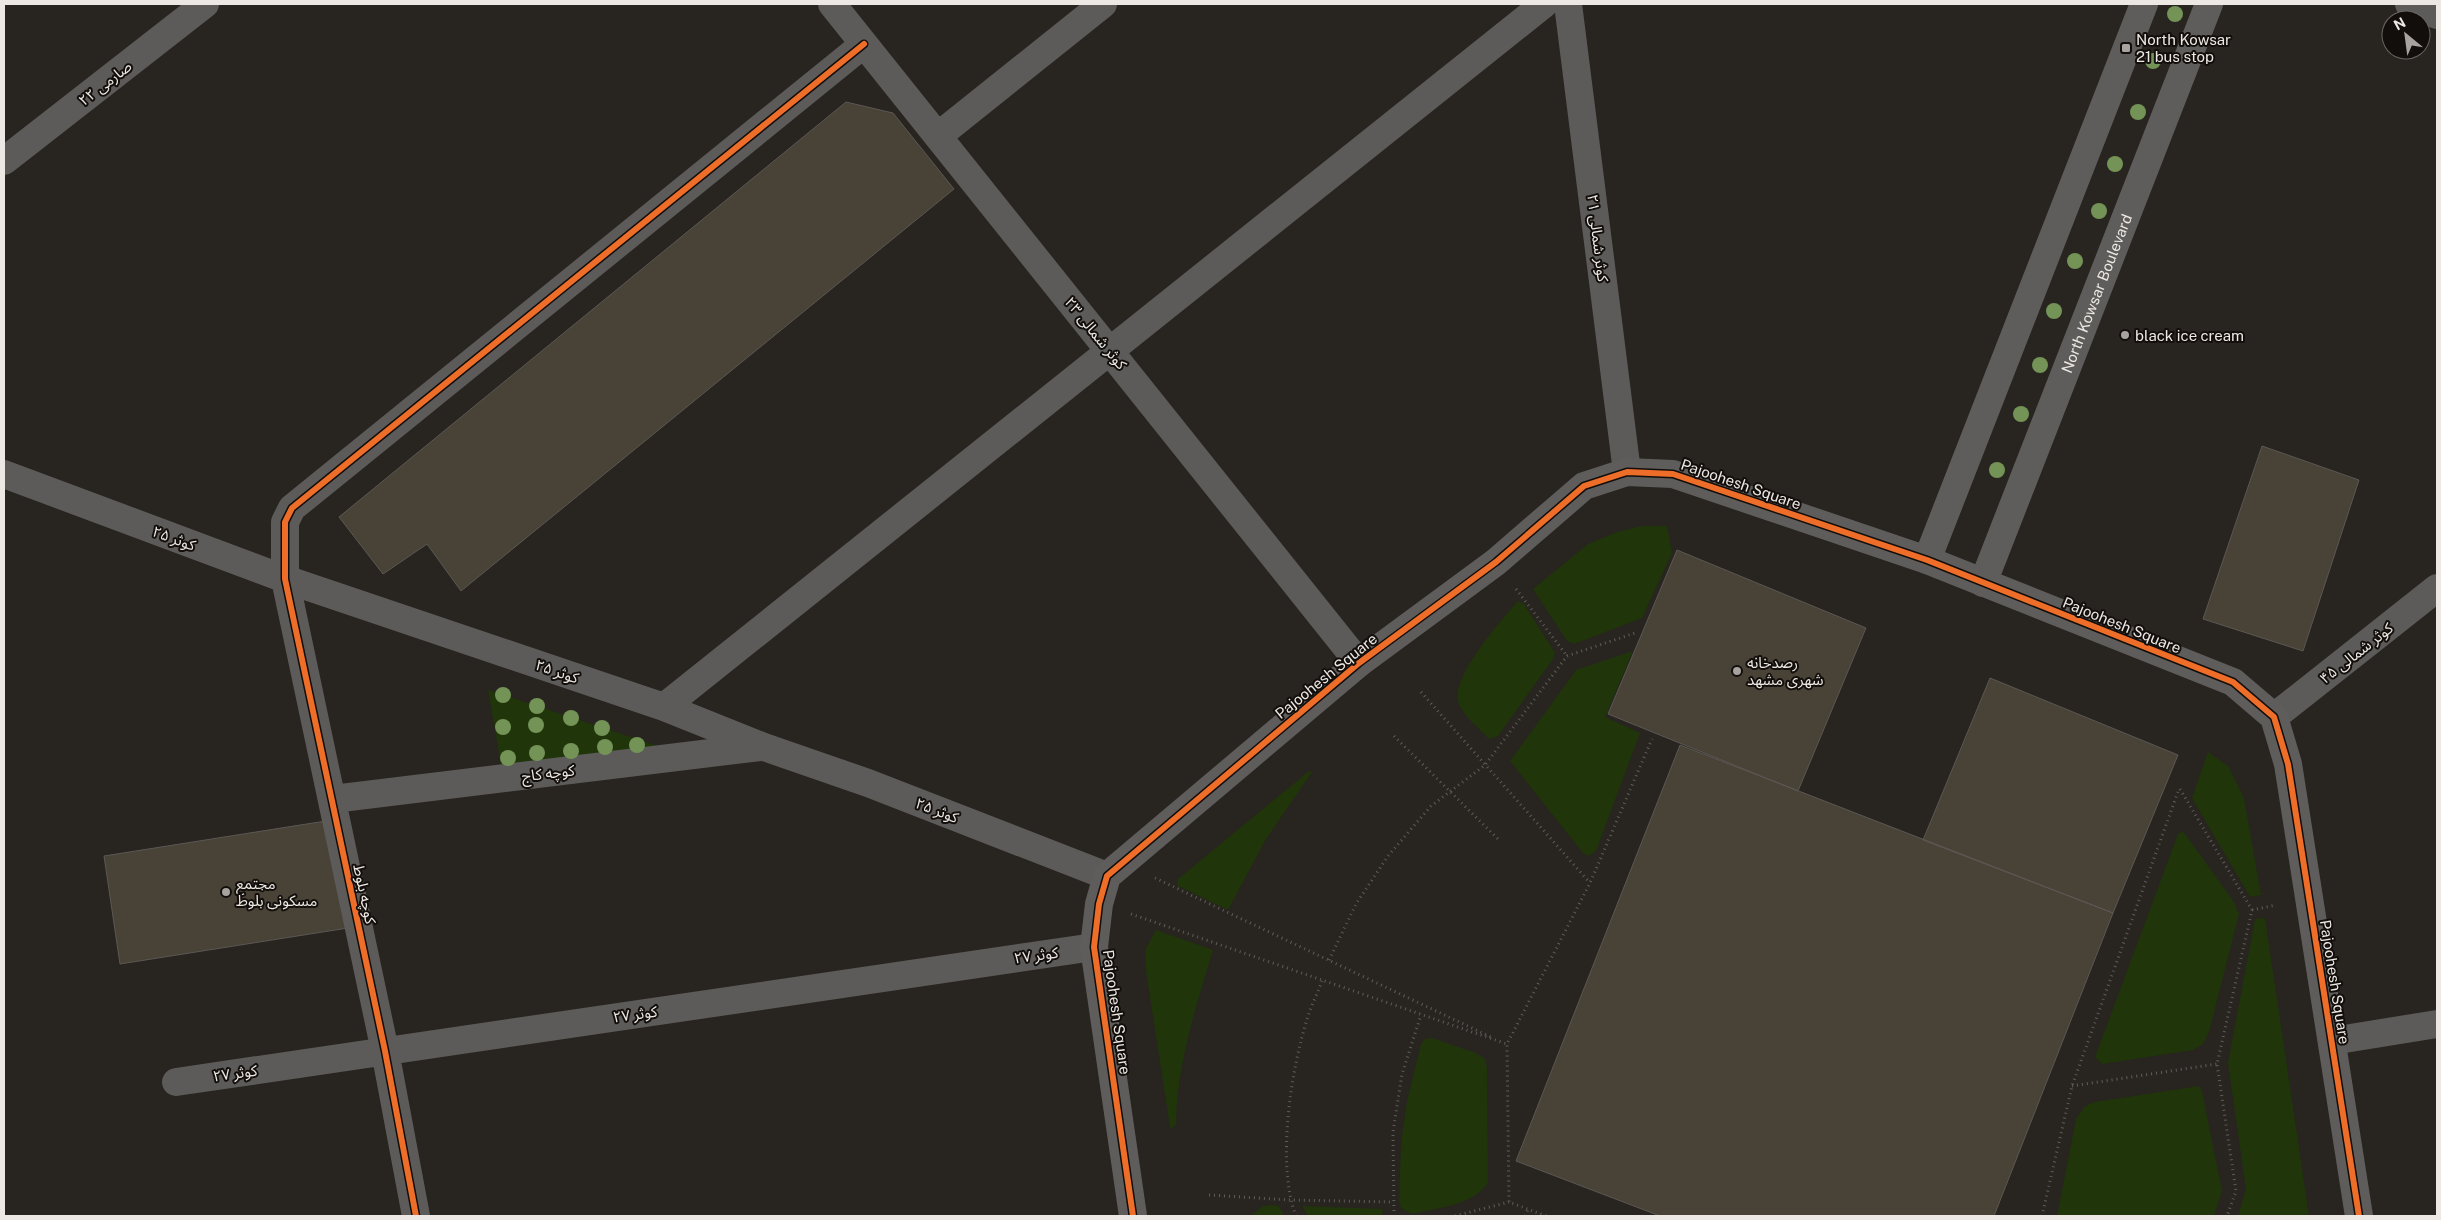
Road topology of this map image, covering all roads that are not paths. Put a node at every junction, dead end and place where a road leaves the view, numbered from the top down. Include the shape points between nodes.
1 (205, 4) edge
2 (832, 4) edge
3 (1103, 4) edge
4 (1544, 4) edge
5 (1568, 4) edge
6 (2144, 4) edge
7 (2209, 4) edge
8 (2409, 4) edge
9 (2437, 15) edge
10 (864, 44) junction
11 (938, 136) junction
12 (4, 161) edge
13 (1110, 352) junction
14 (1627, 472) junction
15 (4, 474) edge
16 (1926, 560) junction
17 (285, 579) junction
18 (1983, 583) junction
19 (2437, 588) edge
20 (1359, 663) junction
21 (664, 707) junction
22 (2274, 718) junction
23 (764, 747) junction
24 (333, 799) junction
25 (1115, 869) junction
26 (1094, 947) junction
27 (2437, 1024) edge
28 (2332, 1041) junction
29 (385, 1051) junction
30 (176, 1082) dead end
31 (416, 1216) edge
32 (1133, 1216) edge
33 (2359, 1216) edge

1 - 12 street, صارمی ۲۲
2 - 10 street, کوثر شمالی ۲۳
3 - 11 street
4 - 13 street
5 - 14 street, کوثر شمالی ۲۱
6 - 16 street
7 - 18 street, North Kowsar Boulevard
8 - 9 street
10 - 11 street, کوثر شمالی ۲۳
10 - 17 street, کوچه بلوط via 292,508 285,522
11 - 13 street, کوثر شمالی ۲۳
13 - 20 street, کوثر شمالی ۲۳
13 - 21 street
14 - 16 street, Pajoohesh Square via 1673,474
14 - 20 street, Pajoohesh Square via 1584,486 1496,562
15 - 17 street, کوثر ۲۵
16 - 18 street, Pajoohesh Square
17 - 21 street, کوثر ۲۵
17 - 24 street, کوچه بلوط
18 - 22 street, Pajoohesh Square via 2233,682
19 - 22 street, کوثر شمالی ۴۵
20 - 25 street, Pajoohesh Square
21 - 23 street, کوثر ۲۵
22 - 28 street, Pajoohesh Square via 2288,764
23 - 24 street, کوچه کاج
23 - 25 street, کوثر ۲۵
24 - 29 street, کوچه بلوط
25 - 26 street, Pajoohesh Square via 1100,904
26 - 29 street, کوثر ۲۷
26 - 32 street, Pajoohesh Square
27 - 28 street
28 - 33 street, Pajoohesh Square
29 - 30 street, کوثر ۲۷
29 - 31 street, کوچه بلوط

